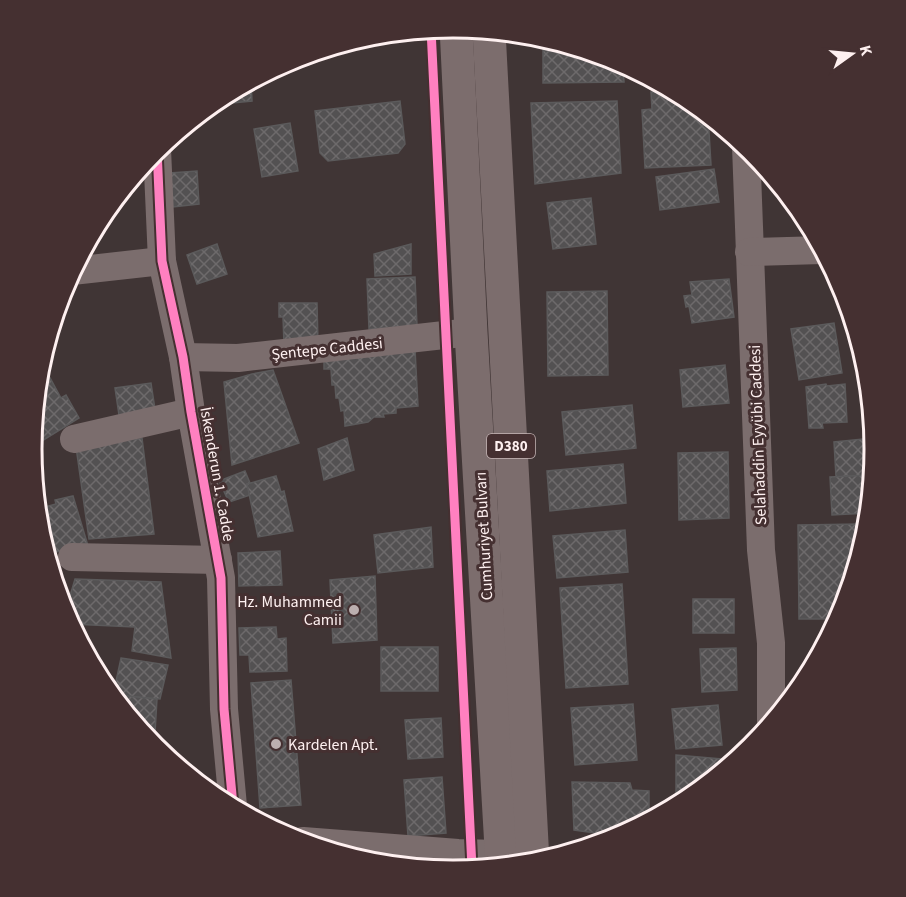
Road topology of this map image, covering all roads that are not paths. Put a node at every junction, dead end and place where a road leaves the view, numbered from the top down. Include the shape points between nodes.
1 (457, 38) edge
2 (489, 39) edge
3 (746, 161) edge
4 (158, 163) edge
5 (813, 250) edge
6 (749, 252) junction
7 (162, 261) junction
8 (83, 270) edge
9 (471, 332) junction
10 (183, 357) junction
11 (191, 412) junction
12 (74, 439) dead end
13 (72, 557) dead end
14 (218, 560) junction
15 (771, 708) edge
16 (232, 794) edge
17 (344, 844) edge
18 (532, 852) edge
19 (502, 857) edge
20 (492, 858) edge

1 - 9 main road, Cumhuriyet Bulvarı / D380
2 - 18 main road, Cumhuriyet Bulvarı / D380
3 - 6 street, Selahaddin Eyyübi Caddesi
4 - 7 street, İskenderun 1. Cadde
5 - 6 street
6 - 15 street, Selahaddin Eyyübi Caddesi via 761,550 771,643
7 - 8 street
7 - 10 street, İskenderun 1. Cadde
9 - 10 street, Şentepe Caddesi via 238,358
9 - 19 main road, Cumhuriyet Bulvarı / D380
10 - 11 street, İskenderun 1. Cadde
11 - 12 street
11 - 14 street, İskenderun 1. Cadde
13 - 14 street
14 - 16 street, İskenderun 1. Cadde
17 - 20 street

